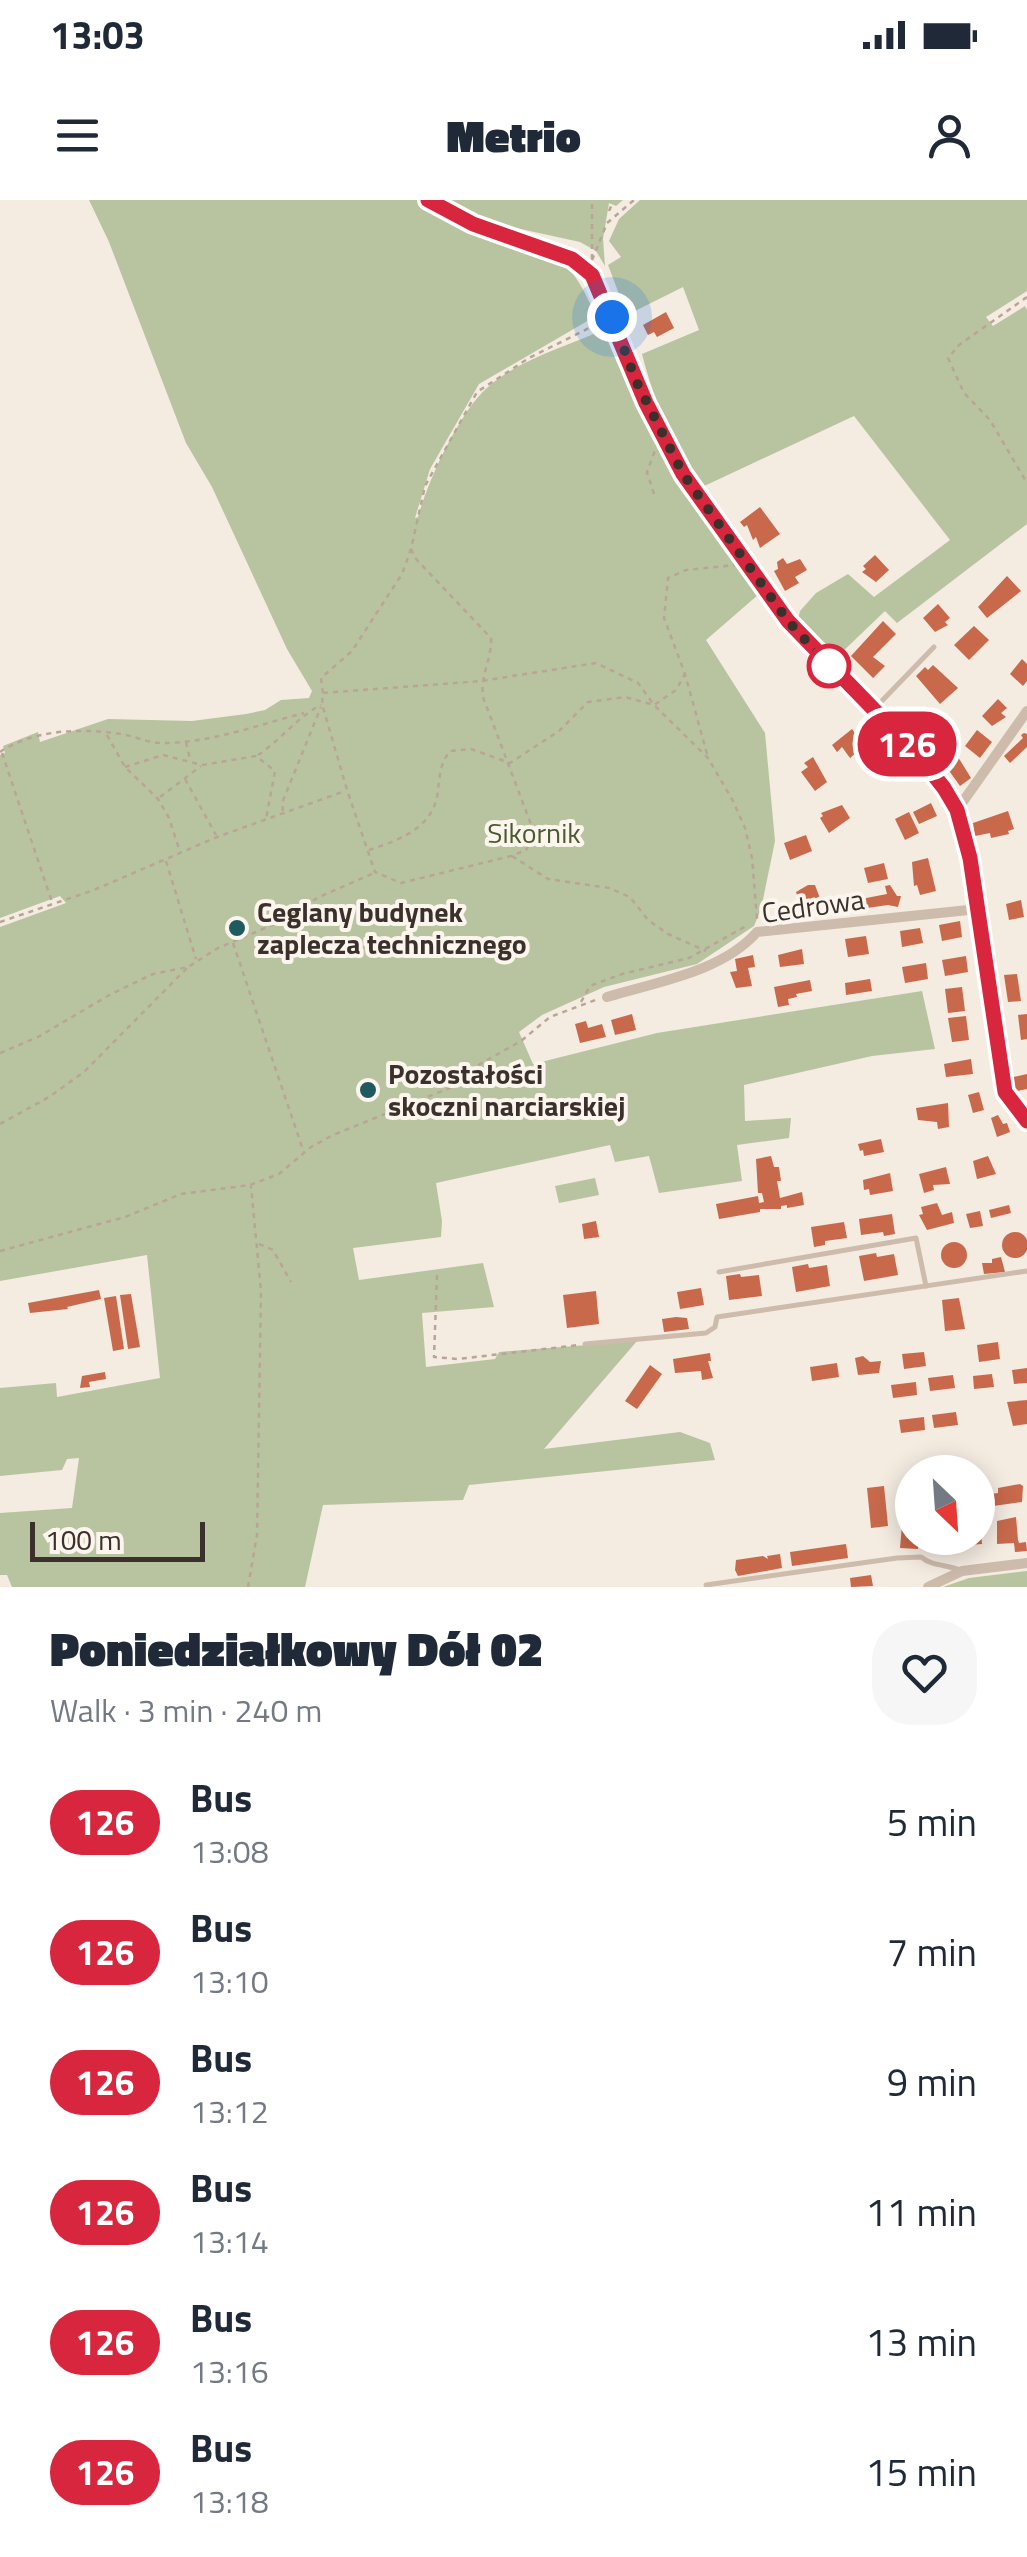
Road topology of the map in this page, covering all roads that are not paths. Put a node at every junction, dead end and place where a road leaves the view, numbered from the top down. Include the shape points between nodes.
1 (428, 200) edge
2 (934, 647) dead end
3 (873, 710) junction
4 (1027, 711) edge
5 (957, 810) junction
6 (978, 909) junction
7 (607, 997) dead end
8 (1027, 1121) edge
9 (1027, 1270) edge
10 (719, 1272) dead end
11 (926, 1286) junction
12 (586, 1344) road end
13 (1027, 1563) edge
14 (962, 1571) junction
15 (706, 1585) edge
16 (928, 1587) edge

1 - 3 street via 473,224 572,259 592,275 683,474 797,632
2 - 3 lane
3 - 5 street via 918,755
4 - 5 street
5 - 6 street
6 - 7 street, Cedrowa via 756,932 708,966
6 - 8 street via 1005,1092
9 - 11 lane
10 - 11 lane via 916,1238
11 - 12 lane via 717,1318 706,1334
13 - 14 street
14 - 15 lane via 897,1558
14 - 16 street

